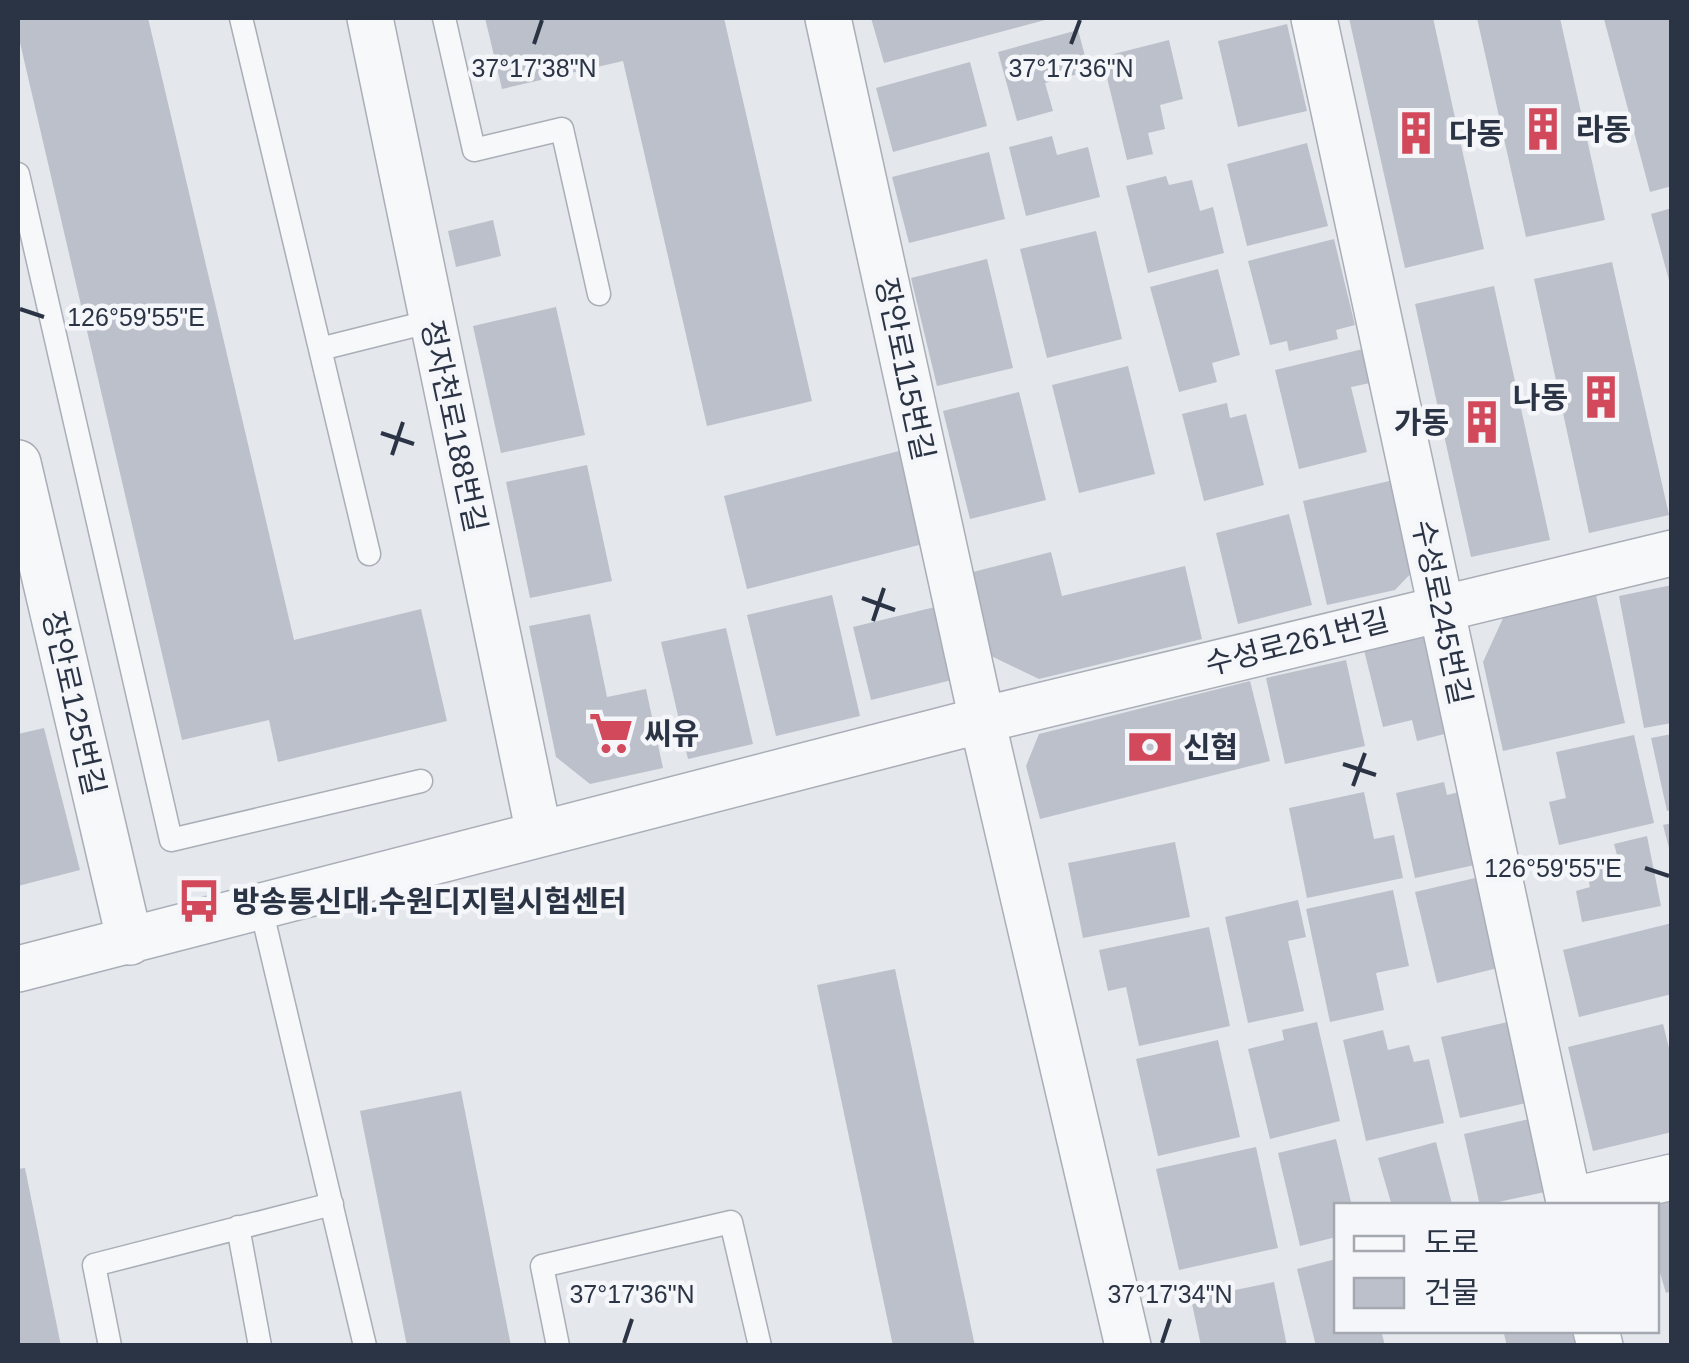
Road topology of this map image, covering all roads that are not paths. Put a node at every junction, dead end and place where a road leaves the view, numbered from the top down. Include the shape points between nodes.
1 (240, 18) edge
2 (370, 18) edge
3 (444, 18) edge
4 (828, 18) edge
5 (1314, 18) edge
6 (18, 174) edge
7 (599, 294) dead end
8 (432, 321) junction
9 (320, 349) junction
10 (18, 463) edge
11 (1672, 553) edge
12 (368, 554) dead end
13 (1440, 606) junction
14 (982, 720) junction
15 (421, 781) dead end
16 (539, 834) junction
17 (261, 908) junction
18 (130, 942) junction
19 (18, 969) edge
20 (1672, 1176) edge
21 (1569, 1203) edge
22 (332, 1204) junction
23 (238, 1228) junction
24 (110, 1346) edge
25 (260, 1346) edge
26 (364, 1346) edge
27 (558, 1346) edge
28 (760, 1346) edge
29 (1128, 1346) edge

1 - 9 lane
2 - 8 street, 정자천로188번길
3 - 7 lane via 474,150 562,129
4 - 14 street, 장안로115번길
5 - 13 street, 수성로245번길
6 - 15 lane via 172,840
8 - 9 lane
8 - 16 street, 정자천로188번길
9 - 12 lane
10 - 18 street, 장안로125번길
11 - 13 street, 수성로261번길
13 - 14 street, 수성로261번길
13 - 21 street, 수성로245번길
14 - 16 street
14 - 29 street
16 - 17 street
17 - 18 street
17 - 22 lane
18 - 19 street
20 - 21 street
22 - 23 lane
22 - 26 lane
23 - 24 lane via 94,1265
23 - 25 lane
27 - 28 lane via 542,1266 731,1222

